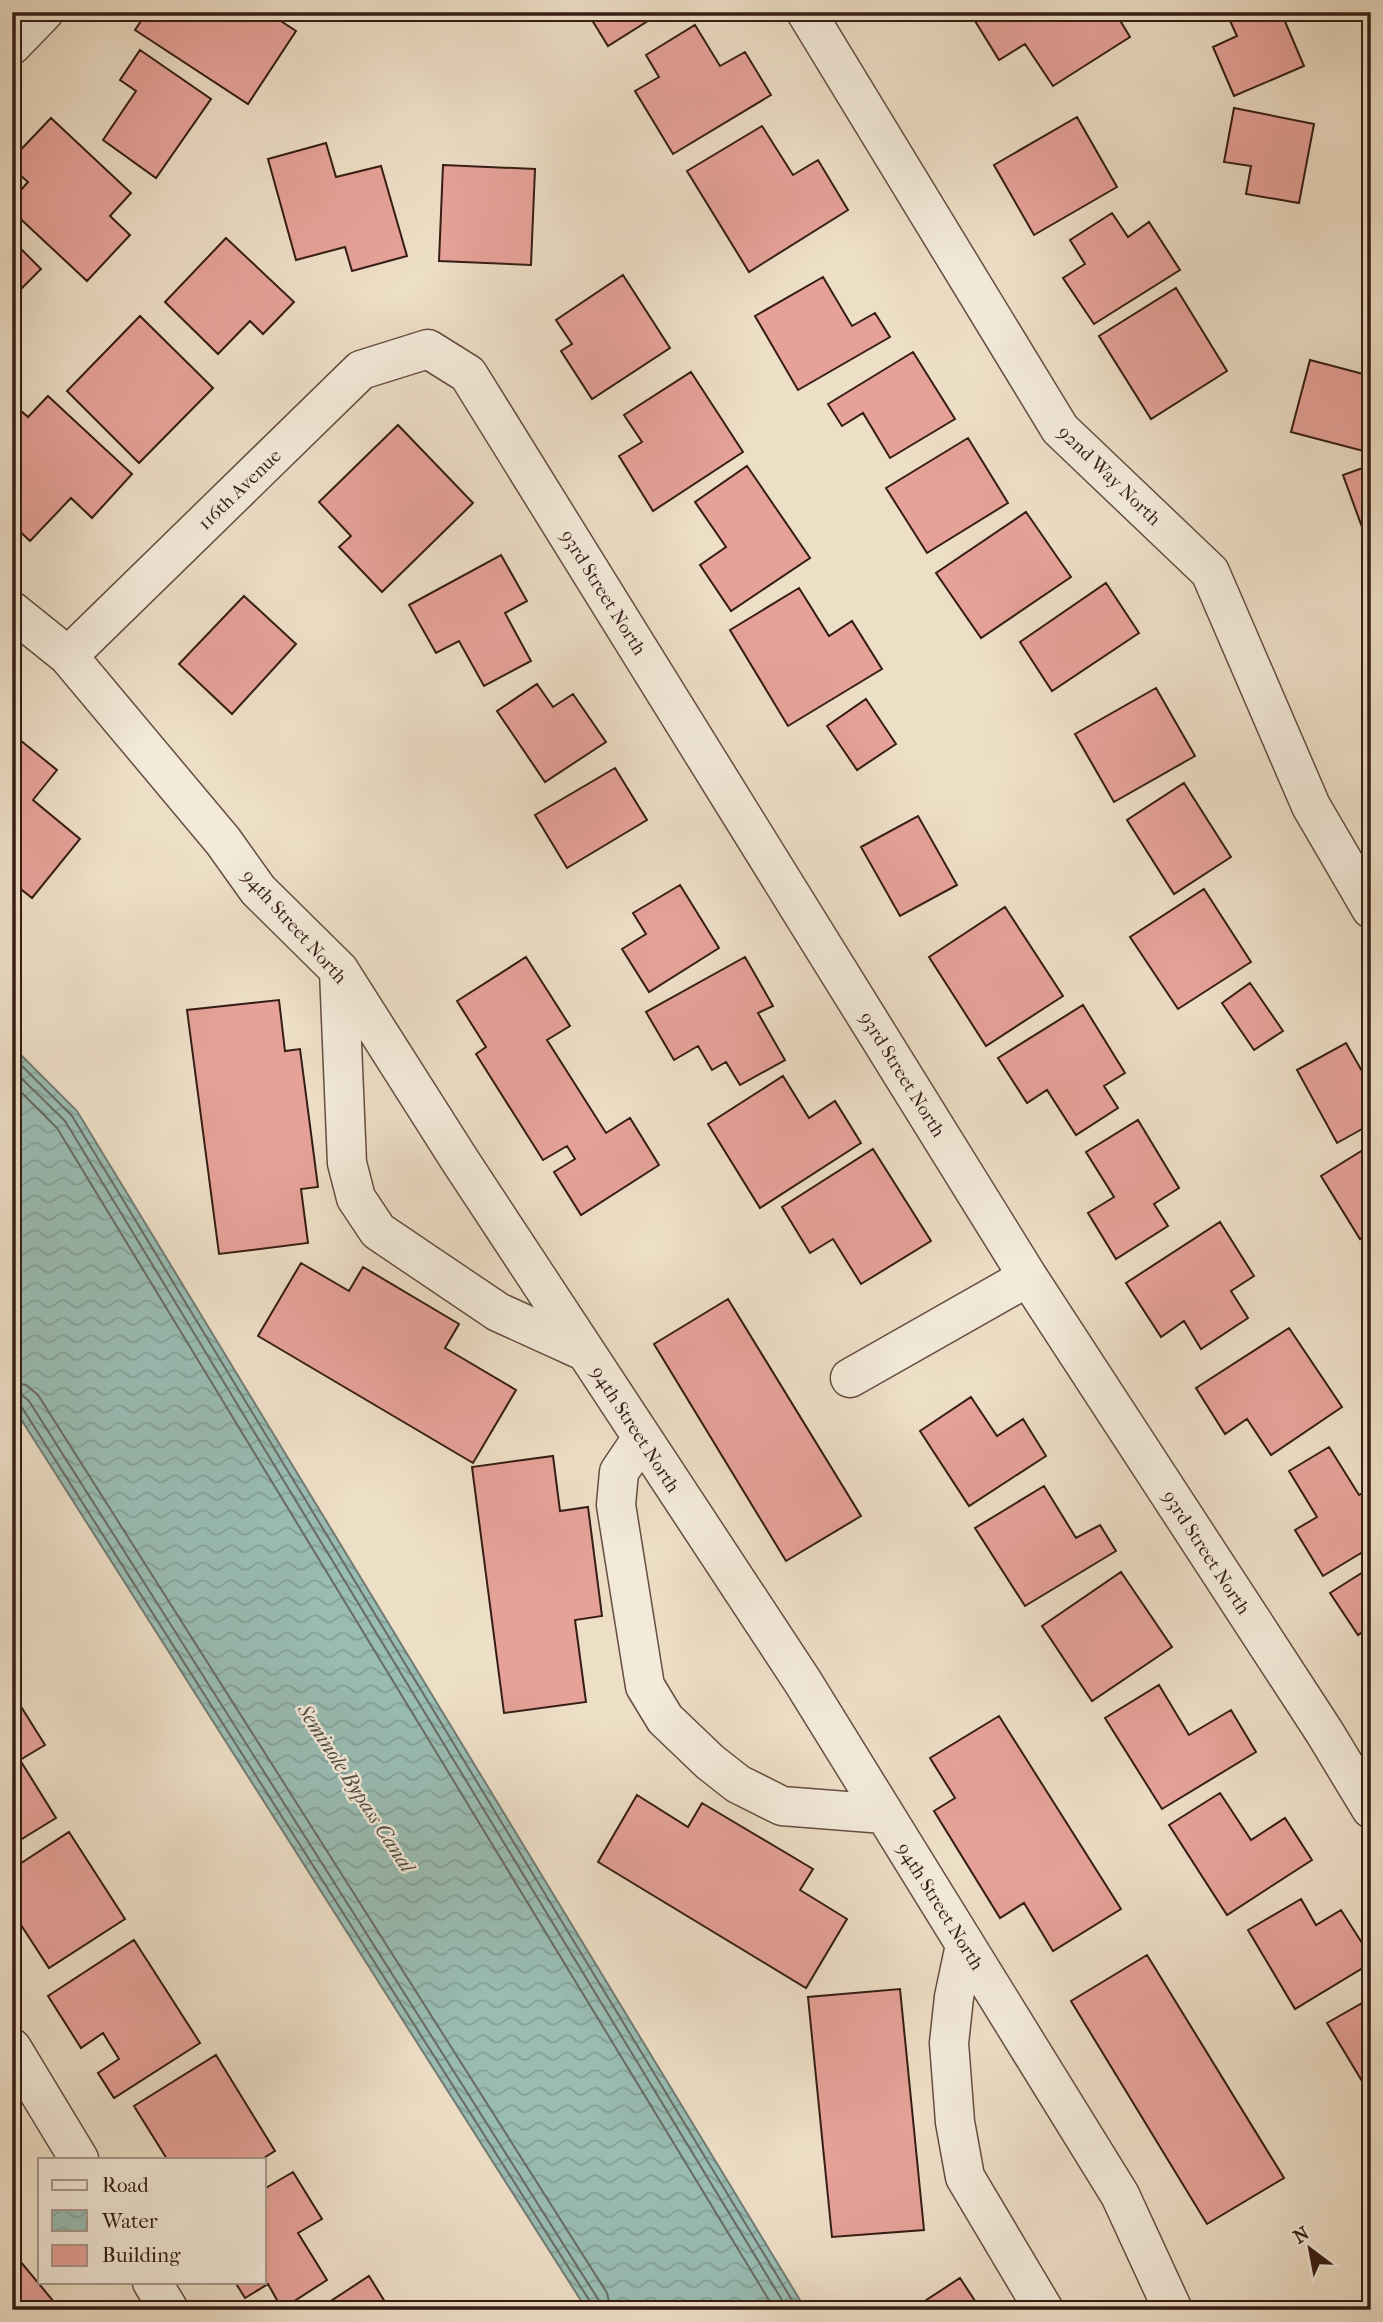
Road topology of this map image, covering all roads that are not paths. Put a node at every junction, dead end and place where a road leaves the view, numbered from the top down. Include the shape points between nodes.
1 (44, 12) edge
2 (806, 12) edge
3 (12, 45) edge
4 (428, 349) joint
5 (12, 611) edge
6 (68, 656) junction
7 (1371, 909) edge
8 (339, 970) junction
9 (1028, 1277) junction
10 (586, 1352) junction
11 (850, 1378) dead end
12 (642, 1438) junction
13 (1371, 1809) edge
14 (884, 1814) junction
15 (965, 1945) junction
16 (12, 2048) edge
17 (78, 2158) edge
18 (153, 2284) edge
19 (169, 2310) edge
20 (1044, 2310) edge
21 (1173, 2310) edge

1 - 3 street
2 - 7 street, 92nd Way North via 1060,429 1210,572 1311,806
4 - 6 street, 116th Avenue via 361,370
4 - 9 street, 93rd Street North via 468,374
5 - 6 street, 94th Street North
6 - 8 street, 94th Street North via 223,841 258,890
8 - 10 street, 94th Street North
8 - 10 street via 347,1163 356,1198 378,1231 498,1312
9 - 11 street
9 - 13 street, 93rd Street North
10 - 12 street, 94th Street North
12 - 14 street, 94th Street North
12 - 14 street via 619,1472 616,1506 645,1686 665,1719 738,1784 782,1806
14 - 15 street, 94th Street North
15 - 20 street via 949,2043 965,2177
15 - 21 street, 94th Street North via 1120,2195
16 - 17 street
18 - 19 street

